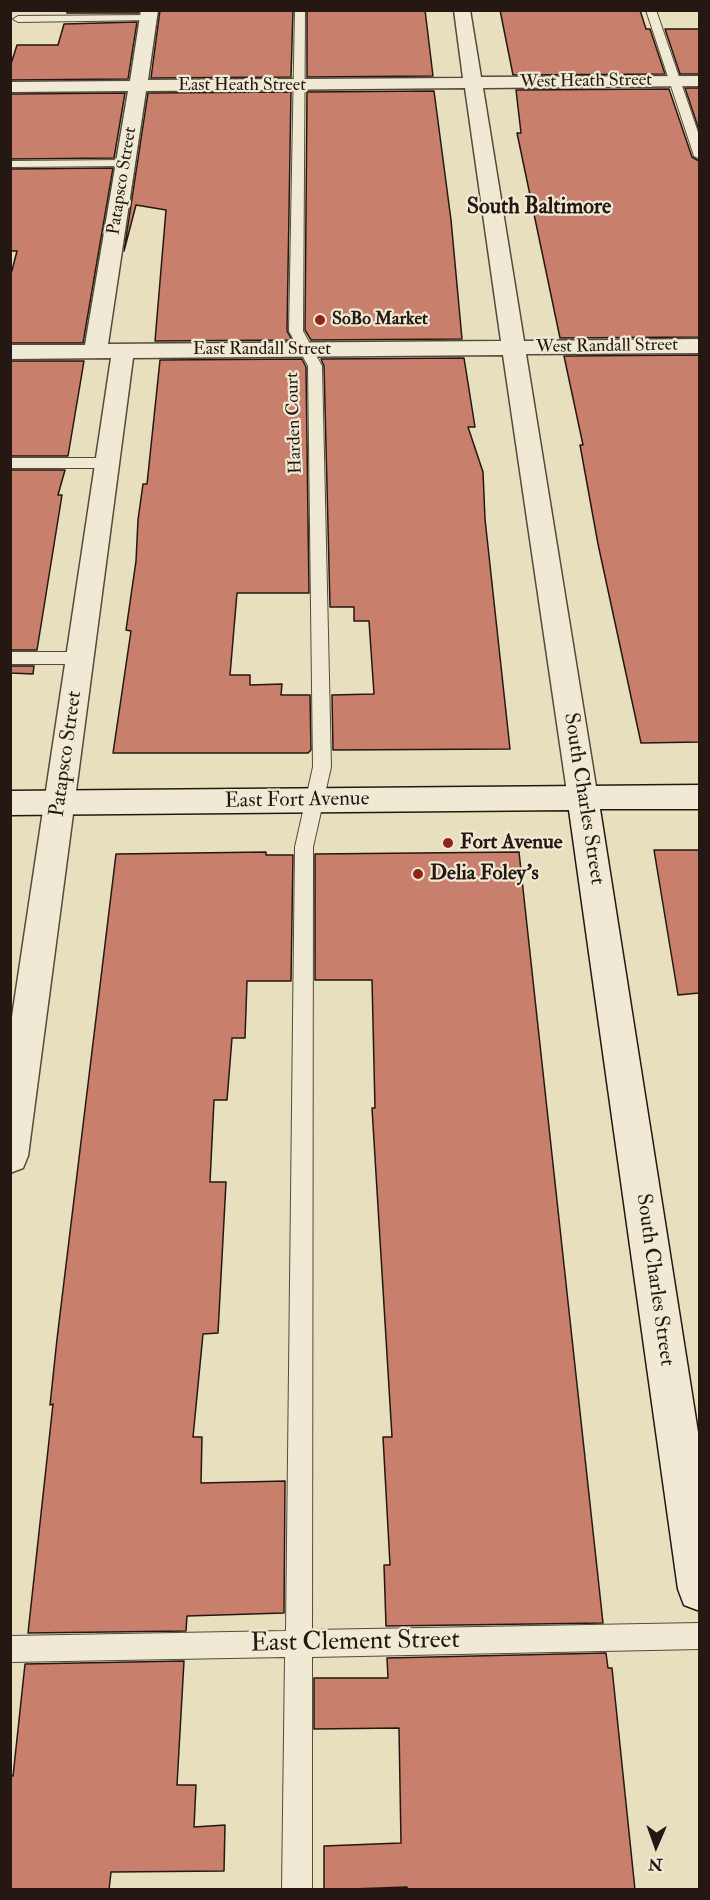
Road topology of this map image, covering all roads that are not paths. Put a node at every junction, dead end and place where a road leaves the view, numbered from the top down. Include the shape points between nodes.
1 (300, 10) edge
2 (462, 10) edge
3 (651, 10) edge
4 (150, 14) edge
5 (16, 16) edge
6 (674, 81) junction
7 (699, 81) edge
8 (473, 84) junction
9 (299, 86) junction
10 (10, 87) edge
11 (138, 87) junction
12 (699, 156) edge
13 (126, 163) junction
14 (10, 164) edge
15 (699, 346) edge
16 (514, 348) junction
17 (306, 350) junction
18 (123, 351) junction
19 (10, 352) edge
20 (95, 352) junction
21 (10, 463) edge
22 (107, 463) junction
23 (10, 658) edge
24 (80, 658) junction
25 (699, 797) edge
26 (583, 799) junction
27 (314, 801) junction
28 (10, 803) edge
29 (60, 803) junction
30 (11, 1144) edge
31 (699, 1589) edge
32 (699, 1636) edge
33 (300, 1644) junction
34 (10, 1649) edge
35 (297, 1890) edge

1 - 9 lane, Harden Court
2 - 8 street, South Charles Street
3 - 6 lane
4 - 5 lane
4 - 11 street, Patapsco Street
6 - 7 street, West Heath Street
6 - 8 street, West Heath Street
6 - 12 lane
8 - 9 street, East Heath Street
8 - 16 street, South Charles Street
9 - 11 street, East Heath Street
9 - 17 lane, Harden Court via 296,331
10 - 11 street, East Heath Street
11 - 13 street, Patapsco Street
13 - 14 lane
13 - 20 street, Patapsco Street
15 - 16 street, West Randall Street
16 - 17 street, East Randall Street
16 - 26 street, South Charles Street
17 - 18 street, East Randall Street
17 - 27 lane, Harden Court via 315,366 316,385 322,767
18 - 20 street, East Randall Street
18 - 22 street, Patapsco Street
19 - 20 street, East Randall Street
21 - 22 lane
22 - 24 street, Patapsco Street
23 - 24 lane
24 - 29 street, Patapsco Street
25 - 26 street, East Fort Avenue
26 - 27 street, East Fort Avenue
26 - 31 street, South Charles Street
27 - 29 street, East Fort Avenue
27 - 33 lane, Harden Court via 304,847
28 - 29 street, East Fort Avenue
29 - 30 street, Patapsco Street
32 - 33 lane, East Clement Street
33 - 34 lane, East Clement Street
33 - 35 lane, Harden Court

